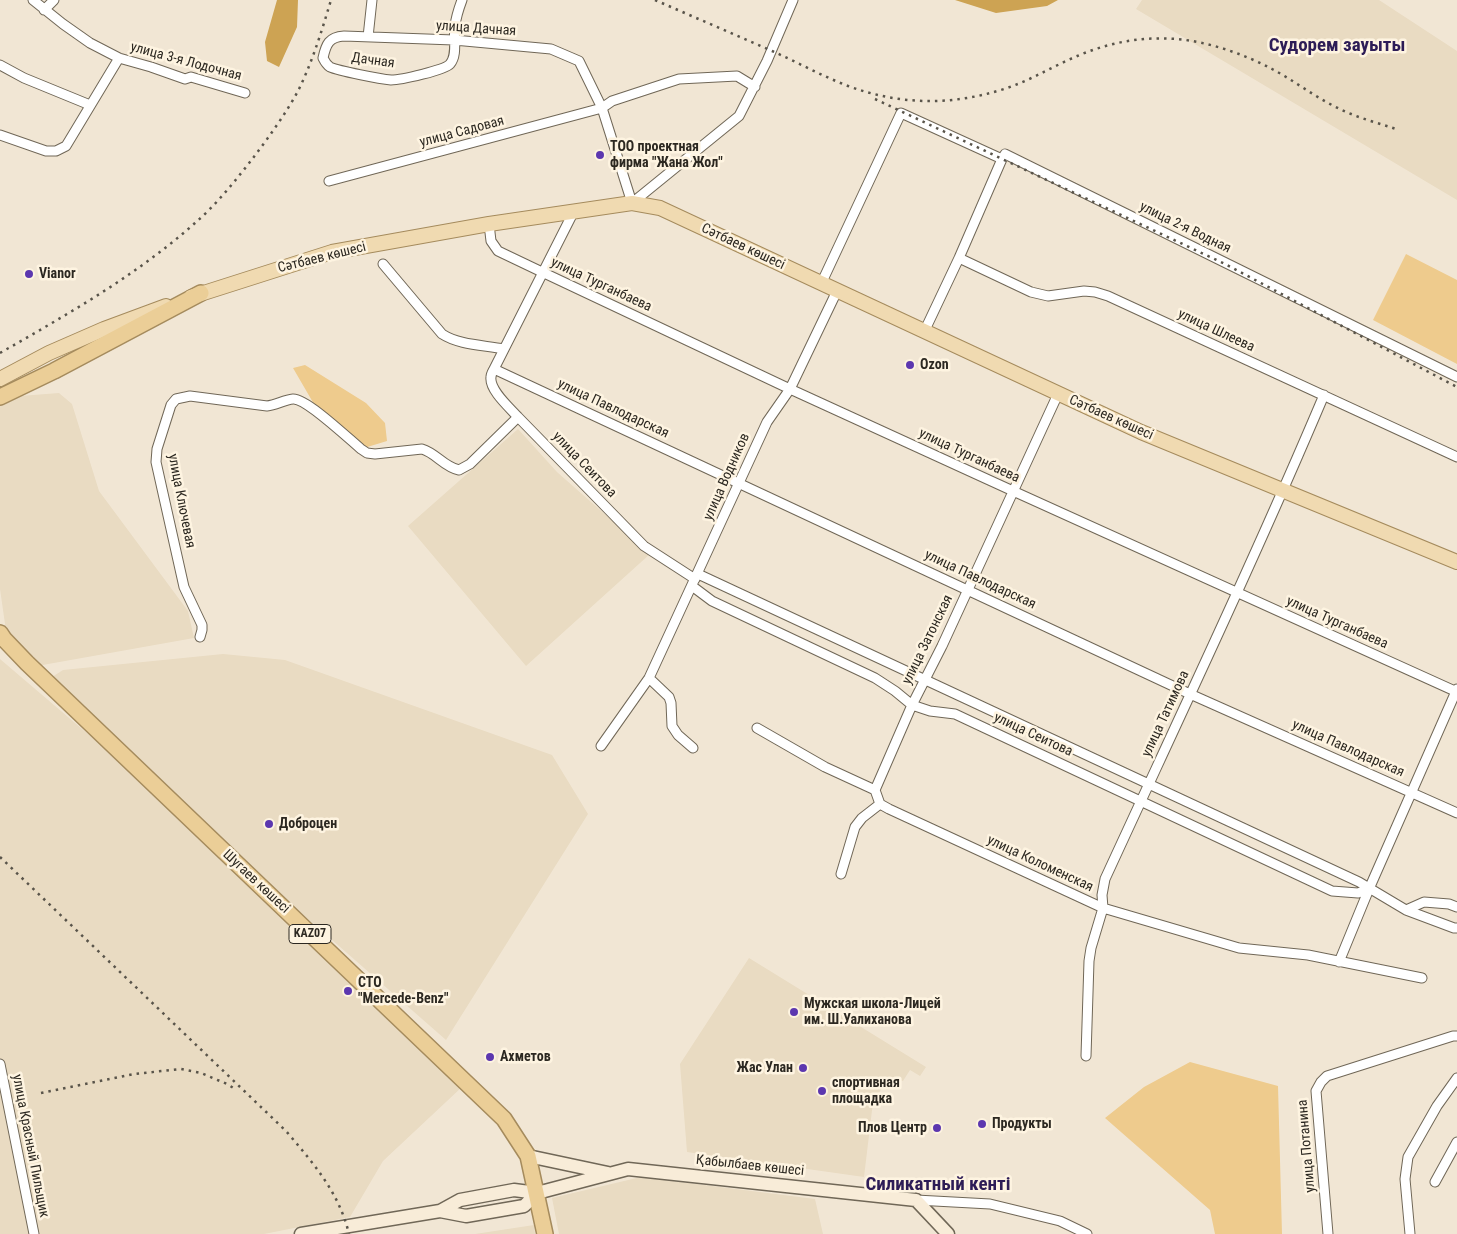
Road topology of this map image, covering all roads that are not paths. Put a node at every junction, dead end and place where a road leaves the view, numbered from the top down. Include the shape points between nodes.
1 (33, 0) edge
2 (54, 0) edge
3 (372, 0) edge
4 (462, 0) edge
5 (793, 0) edge
6 (44, 10) junction
7 (368, 37) junction
8 (454, 40) junction
9 (119, 58) junction
10 (0, 65) edge
11 (754, 88) junction
12 (245, 93) dead end
13 (90, 105) junction
14 (602, 108) junction
15 (0, 135) edge
16 (1002, 159) junction
17 (329, 181) dead end
18 (632, 203) junction
19 (574, 211) junction
20 (489, 224) junction
21 (958, 258) junction
22 (383, 264) dead end
23 (542, 272) junction
24 (821, 284) junction
25 (837, 291) junction
26 (201, 293) junction
27 (924, 332) junction
28 (504, 349) junction
29 (494, 369) junction
30 (1457, 377) edge
31 (0, 379) edge
32 (790, 389) junction
33 (1058, 394) junction
34 (1324, 395) junction
35 (0, 397) edge
36 (518, 417) junction
37 (1457, 457) edge
38 (740, 483) junction
39 (1284, 490) junction
40 (1013, 491) junction
41 (1457, 562) edge
42 (695, 579) junction
43 (968, 590) junction
44 (1237, 593) junction
45 (0, 633) edge
46 (200, 637) dead end
47 (0, 651) edge
48 (27, 663) junction
49 (649, 678) junction
50 (924, 679) junction
51 (1457, 691) edge
52 (1190, 694) junction
53 (912, 705) junction
54 (757, 728) dead end
55 (601, 746) dead end
56 (693, 748) dead end
57 (1148, 783) junction
58 (875, 790) junction
59 (1412, 793) junction
60 (1141, 801) junction
61 (880, 804) junction
62 (1457, 813) edge
63 (842, 874) dead end
64 (1369, 889) junction
65 (1457, 907) edge
66 (1103, 908) junction
67 (1406, 910) junction
68 (1457, 928) edge
69 (1339, 962) junction
70 (1422, 978) dead end
71 (1457, 1036) edge
72 (1086, 1056) dead end
73 (0, 1064) edge
74 (1457, 1078) edge
75 (1457, 1142) edge
76 (528, 1156) junction
77 (610, 1173) junction
78 (1435, 1182) dead end
79 (537, 1193) junction
80 (916, 1200) junction
81 (34, 1234) edge
82 (301, 1234) edge
83 (545, 1234) edge
84 (948, 1234) edge
85 (1087, 1234) edge
86 (1328, 1234) edge
87 (1410, 1234) edge

1 - 6 street, улица 3-я Лодочная
2 - 6 street
3 - 7 street, Дачная
4 - 8 street, Дачная
5 - 11 street
6 - 9 street, улица 3-я Лодочная via 90,43
7 - 8 street, улица Дачная
7 - 8 street, Дачная via 336,37 328,42 323,58 331,67 392,80 448,66 454,60
8 - 14 street, улица Дачная via 551,49 579,61
9 - 12 street, улица 3-я Лодочная via 185,79 191,77
9 - 13 street, улица 3-я Лодочная
10 - 13 street
11 - 14 street, улица Садовая via 737,76 679,79 612,101
11 - 18 street via 739,116
13 - 15 street, улица 3-я Лодочная via 66,146 56,151
14 - 17 street, улица Садовая
14 - 18 street
16 - 21 street
16 - 24 street, улица 2-я Водная via 901,113
16 - 30 street, улица 2-я Водная via 1005,154
18 - 19 main road, Сәтбаев көшесі
18 - 24 main road, Сәтбаев көшесі via 660,208
19 - 20 main road, Сәтбаев көшесі
19 - 23 street
20 - 23 street, улица Турганбаева via 491,241 498,250
20 - 26 main road, Сәтбаев көшесі via 332,252
21 - 27 street
21 - 34 street, улица Шлеева via 1031,292 1048,296 1084,291 1108,296
22 - 28 street via 442,334 458,342
23 - 28 street
23 - 32 street, улица Турганбаева
24 - 25 main road, Сәтбаев көшесі
25 - 27 main road, Сәтбаев көшесі
25 - 32 street, улица Водников
26 - 31 main road, Сәтбаев көшесі via 96,332
26 - 35 highway
27 - 33 main road, Сәтбаев көшесі
28 - 29 street
29 - 36 street, улица Сеитова via 491,383
29 - 38 street, улица Павлодарская
32 - 38 street, улица Водников via 767,422
32 - 40 street, улица Турганбаева
33 - 39 main road, Сәтбаев көшесі via 1141,432
33 - 40 street, улица Затонская
34 - 37 street, улица Шлеева
34 - 39 street, улица Татимова
36 - 42 street, улица Сеитова via 644,546
36 - 46 street, улица Ключевая via 470,464 459,470 422,449 367,453 309,406 294,399 267,406 190,396 176,399 171,405 157,449 156,462 184,587 202,626
38 - 42 street, улица Водников
38 - 43 street, улица Павлодарская
39 - 41 main road, Сәтбаев көшесі
39 - 44 street, улица Татимова
40 - 43 street, улица Затонская
40 - 44 street, улица Турганбаева
42 - 49 street, улица Водников
42 - 50 street, улица Сеитова
42 - 53 street, улица Сеитова via 712,601 875,678
43 - 50 street, улица Затонская
43 - 52 street, улица Павлодарская
44 - 51 street, улица Турганбаева
44 - 52 street, улица Татимова
45 - 48 highway, Шугаев көшесі / KAZ07
47 - 48 highway, Шугаев көшесі / KAZ07
48 - 76 highway, Шугаев көшесі / KAZ07 via 489,1103 504,1119
49 - 55 street, улица Водников
49 - 56 street via 669,697 672,726 678,736
50 - 53 street, улица Затонская
50 - 57 street, улица Сеитова
51 - 59 street
52 - 57 street, улица Татимова
52 - 59 street, улица Павлодарская
53 - 58 street, улица Затонская
53 - 60 street, улица Сеитова via 955,714
54 - 58 street via 825,767
57 - 60 street, улица Татимова
57 - 64 street, улица Сеитова
58 - 61 street
59 - 62 street, улица Павлодарская
59 - 64 street
60 - 64 street, улица Сеитова via 1332,891 1358,893
60 - 66 street, улица Татимова via 1105,879
61 - 63 street via 858,822
61 - 66 street, улица Коломенская
64 - 67 street, улица Сеитова
64 - 69 street
65 - 67 street via 1424,902
66 - 69 street, улица Коломенская via 1239,948 1308,955
66 - 72 street, улица Татимова via 1089,961
67 - 68 street, улица Сеитова
69 - 70 street, улица Коломенская
71 - 86 street, улица Потанина via 1327,1076 1317,1086
73 - 81 street, улица Красный Пильщик
74 - 87 street via 1408,1157 1405,1179
75 - 78 street
76 - 77 main road
76 - 79 highway, Шугаев көшесі / KAZ07
77 - 79 main road, Қабылбаев көшесі
77 - 80 main road, Қабылбаев көшесі via 628,1169
79 - 82 main road, Қабылбаев көшесі via 505,1191 460,1200 440,1211
79 - 83 highway, Шугаев көшесі / KAZ07
80 - 84 main road
80 - 85 street via 990,1204 1060,1221

